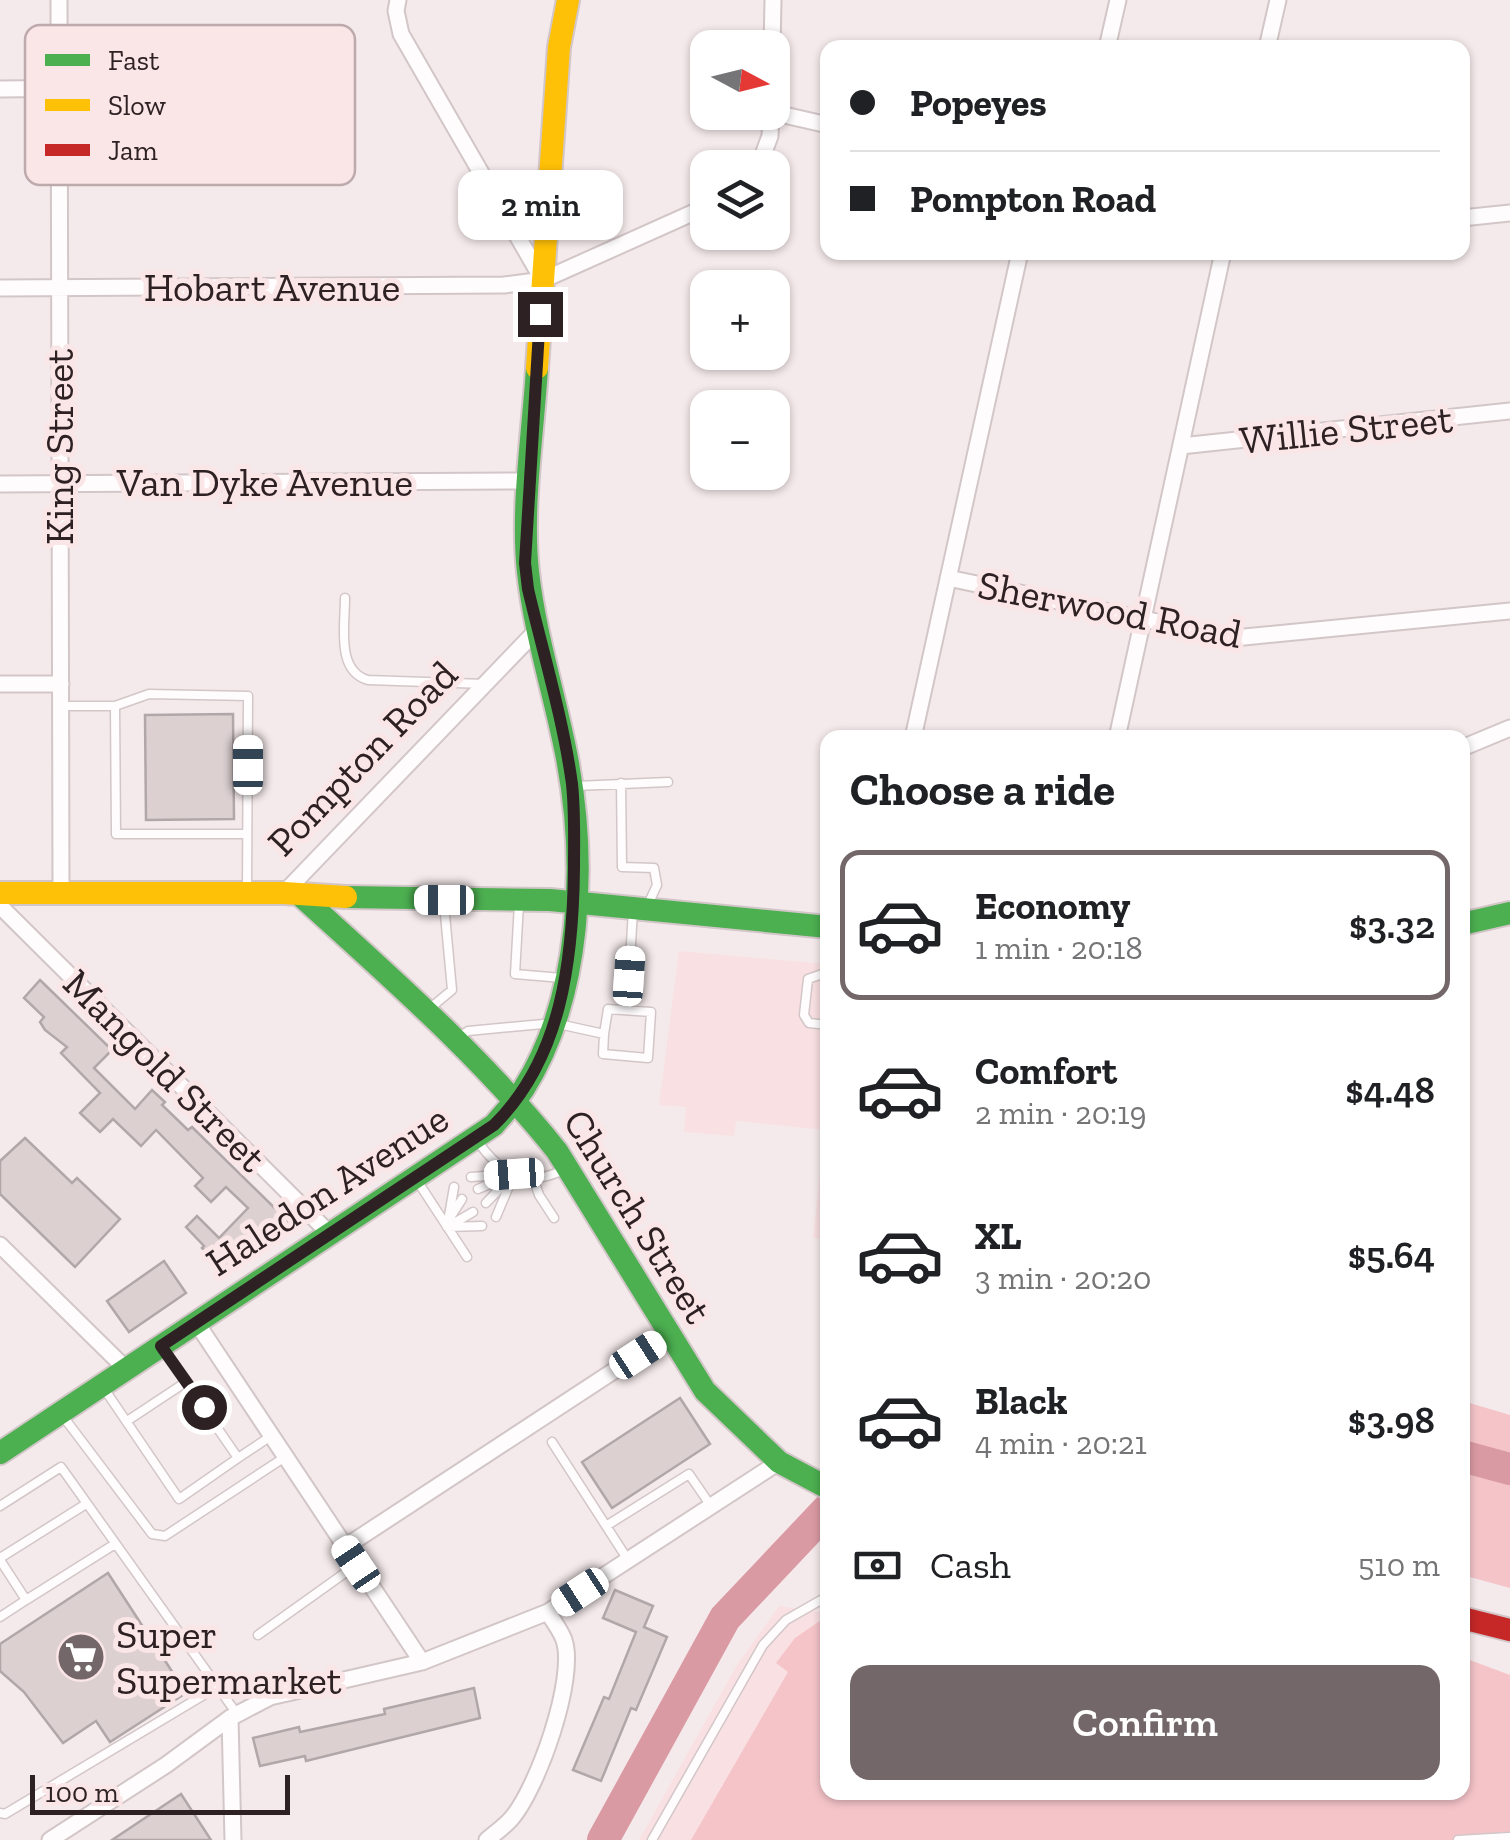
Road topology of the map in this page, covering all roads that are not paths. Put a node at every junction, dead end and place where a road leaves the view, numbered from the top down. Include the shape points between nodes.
1 (398, 0) edge
2 (568, 0) edge
3 (773, 0) edge
4 (1118, 0) edge
5 (1278, 0) edge
6 (772, 30) edge
7 (1109, 40) edge
8 (1270, 40) edge
9 (790, 116) edge
10 (820, 123) edge
11 (59, 185) edge
12 (1510, 213) edge
13 (690, 214) edge
14 (1470, 217) edge
15 (1018, 260) edge
16 (1221, 260) edge
17 (543, 280) junction
18 (58, 287) junction
19 (0, 288) edge
20 (1510, 411) edge
21 (1182, 446) junction
22 (529, 481) junction
23 (0, 484) edge
24 (60, 484) junction
25 (948, 578) junction
26 (344, 598) dead end
27 (1510, 611) edge
28 (1143, 621) junction
29 (538, 629) junction
30 (490, 679) junction
31 (0, 684) edge
32 (61, 684) junction
33 (61, 706) junction
34 (115, 706) junction
35 (1510, 728) edge
36 (915, 730) edge
37 (1118, 730) edge
38 (1470, 745) edge
39 (668, 782) dead end
40 (621, 784) junction
41 (572, 786) junction
42 (247, 834) junction
43 (61, 893) junction
44 (0, 894) edge
45 (246, 894) junction
46 (292, 894) junction
47 (444, 900) junction
48 (519, 900) junction
49 (574, 902) junction
50 (645, 904) junction
51 (0, 906) edge
52 (1510, 912) edge
53 (1470, 922) edge
54 (820, 926) edge
55 (820, 975) edge
56 (566, 978) junction
57 (627, 1010) junction
58 (425, 1012) junction
59 (554, 1023) junction
60 (820, 1025) edge
61 (604, 1034) junction
62 (455, 1040) junction
63 (516, 1100) junction
64 (474, 1138) junction
65 (567, 1168) junction
66 (514, 1174) junction
67 (471, 1177) dead end
68 (416, 1178) junction
69 (534, 1180) junction
70 (454, 1187) dead end
71 (478, 1188) dead end
72 (462, 1198) dead end
73 (486, 1203) dead end
74 (473, 1212) dead end
75 (496, 1216) dead end
76 (554, 1218) dead end
77 (482, 1226) dead end
78 (447, 1227) junction
79 (330, 1234) junction
80 (0, 1245) edge
81 (468, 1257) dead end
82 (196, 1322) junction
83 (670, 1334) junction
84 (161, 1346) junction
85 (126, 1369) junction
86 (186, 1382) junction
87 (102, 1386) junction
88 (62, 1414) junction
89 (126, 1422) junction
90 (272, 1436) junction
91 (552, 1442) dead end
92 (0, 1453) edge
93 (238, 1458) junction
94 (285, 1458) junction
95 (779, 1462) junction
96 (820, 1484) edge
97 (86, 1504) junction
98 (0, 1506) edge
99 (711, 1506) junction
100 (606, 1526) junction
101 (115, 1544) junction
102 (345, 1548) junction
103 (0, 1559) edge
104 (628, 1560) junction
105 (356, 1564) junction
106 (26, 1600) junction
107 (820, 1601) edge
108 (548, 1612) junction
109 (0, 1618) edge
110 (1470, 1620) edge
111 (1510, 1630) edge
112 (258, 1635) dead end
113 (422, 1662) junction
114 (217, 1686) junction
115 (234, 1716) junction
116 (0, 1813) edge
117 (1509, 1837) edge
118 (50, 1840) edge
119 (234, 1840) edge
120 (487, 1840) edge
121 (652, 1840) edge
122 (1458, 1840) edge

1 - 17 street via 401,34
2 - 17 main road
3 - 6 street
4 - 7 street
5 - 8 street
9 - 10 street
11 - 18 street, King Street
12 - 14 street
13 - 17 street, Hobart Avenue
15 - 25 street
16 - 21 street
17 - 18 street, Hobart Avenue
17 - 22 main road
18 - 19 street, Hobart Avenue
18 - 24 street, King Street
20 - 21 street, Willie Street
21 - 28 street
22 - 24 street, Van Dyke Avenue
22 - 29 main road via 525,563
23 - 24 street, Van Dyke Avenue
24 - 32 street, King Street
25 - 28 street, Sherwood Road
25 - 36 street
26 - 30 lane via 346,657 357,677
27 - 28 street, Sherwood Road via 1252,638
28 - 37 street
29 - 30 street, Pompton Road
29 - 41 main road, Haledon Avenue
30 - 46 street, Pompton Road
31 - 32 street
32 - 33 street, King Street
33 - 34 lane
33 - 43 street, King Street
34 - 42 lane via 116,834
34 - 42 lane via 148,694 248,696
35 - 38 street
39 - 40 lane
40 - 41 lane
40 - 50 lane via 622,866 654,868 657,885
41 - 49 main road, Haledon Avenue
42 - 45 lane
43 - 44 main road
43 - 45 main road
45 - 46 main road
46 - 47 main road
46 - 58 main road, Church Street
47 - 48 main road
47 - 58 lane via 452,990
48 - 49 main road
48 - 56 lane via 516,974
49 - 50 main road
49 - 56 main road, Haledon Avenue
50 - 54 main road
50 - 57 lane
51 - 79 street, Mangold Street
52 - 53 main road
55 - 60 lane via 808,979 804,1014 809,1024
56 - 59 main road, Haledon Avenue
57 - 61 lane via 608,1009
57 - 61 lane via 651,1012 648,1058 603,1054
58 - 62 main road, Church Street
59 - 61 lane
59 - 62 lane via 468,1032
59 - 63 main road, Haledon Avenue
62 - 63 main road, Church Street
63 - 64 main road, Haledon Avenue
63 - 65 main road, Church Street
64 - 66 lane
64 - 68 main road, Haledon Avenue
65 - 69 lane
65 - 83 main road, Church Street
66 - 67 lane
66 - 69 lane
66 - 71 lane
66 - 73 lane
66 - 75 lane
68 - 78 lane
68 - 79 main road, Haledon Avenue
69 - 76 lane
70 - 78 lane
72 - 78 lane
74 - 78 lane
77 - 78 lane
78 - 81 lane
79 - 82 main road, Haledon Avenue
80 - 85 street
82 - 84 main road, Haledon Avenue
82 - 90 street
83 - 95 main road, Church Street via 705,1391
83 - 102 street
84 - 85 main road, Haledon Avenue
84 - 86 lane
85 - 87 main road, Haledon Avenue
86 - 89 lane
86 - 93 lane
87 - 88 main road, Haledon Avenue
87 - 89 lane
88 - 92 main road, Haledon Avenue
88 - 94 lane via 152,1534 165,1536
89 - 93 lane via 179,1499
90 - 93 lane
90 - 94 street
91 - 100 lane
94 - 102 street
95 - 96 main road, Church Street
95 - 99 street
97 - 98 lane via 60,1468
97 - 101 lane
97 - 103 lane
99 - 100 lane via 689,1474
99 - 104 street
100 - 104 lane
101 - 106 lane
101 - 114 lane
102 - 105 street
103 - 106 lane
104 - 108 street
105 - 112 lane
105 - 113 street
106 - 109 lane
107 - 121 lane via 786,1620 763,1645
108 - 113 street
108 - 120 street via 564,1640 560,1709 513,1817
110 - 111 main road
113 - 115 street via 270,1697
114 - 115 lane
114 - 116 lane
115 - 118 street
115 - 119 street
117 - 122 lane

